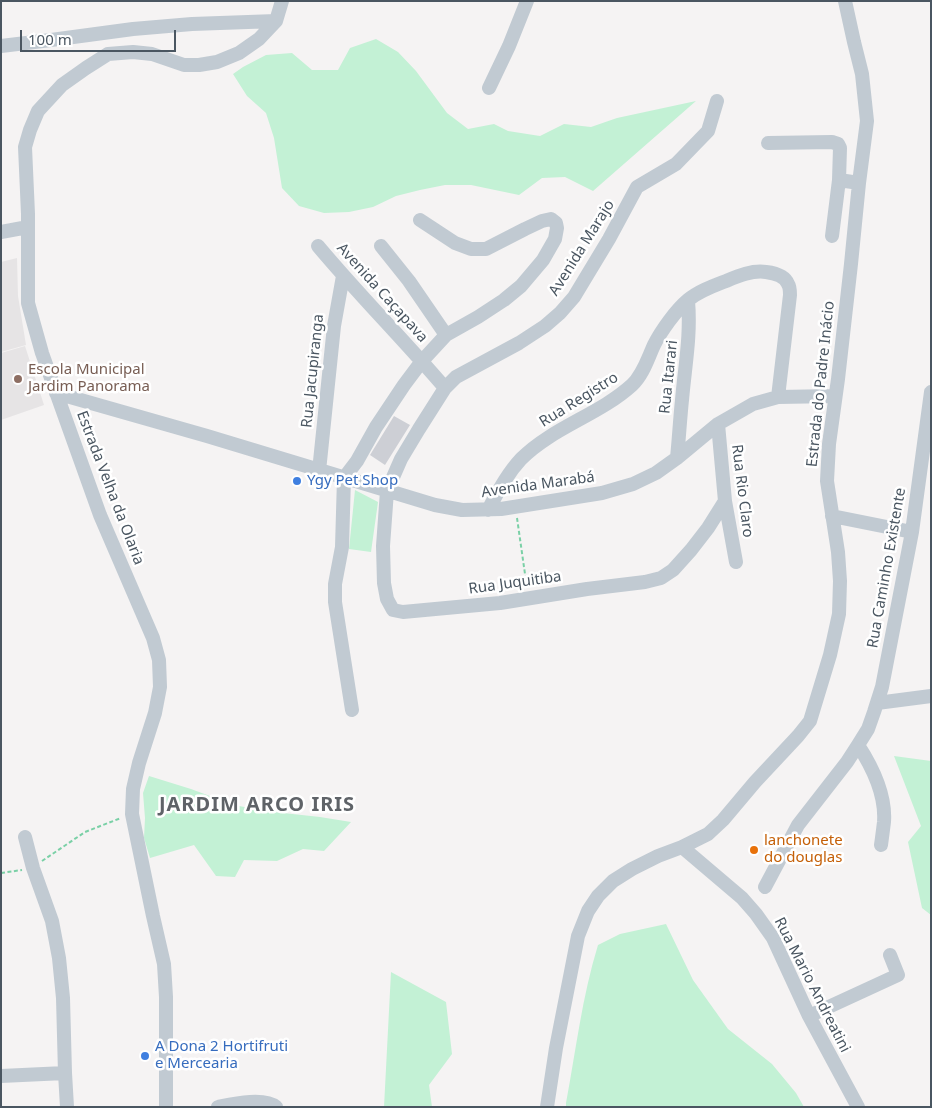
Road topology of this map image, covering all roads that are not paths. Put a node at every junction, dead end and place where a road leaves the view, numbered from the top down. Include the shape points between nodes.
1 (282, 1) edge
2 (527, 1) edge
3 (846, 1) edge
4 (276, 21) junction
5 (1, 46) edge
6 (489, 88) dead end
7 (717, 101) dead end
8 (768, 142) dead end
9 (838, 180) junction
10 (859, 184) junction
11 (420, 220) dead end
12 (28, 227) junction
13 (1, 232) edge
14 (832, 236) dead end
15 (318, 246) dead end
16 (381, 246) dead end
17 (343, 276) junction
18 (688, 300) junction
19 (446, 335) junction
20 (422, 361) junction
21 (446, 388) junction
22 (931, 392) edge
23 (56, 393) junction
24 (835, 396) junction
25 (778, 398) junction
26 (718, 424) junction
27 (677, 458) junction
28 (319, 471) junction
29 (344, 478) junction
30 (387, 490) junction
31 (725, 501) junction
32 (488, 510) junction
33 (832, 516) junction
34 (912, 532) junction
35 (736, 562) dead end
36 (931, 696) edge
37 (877, 703) junction
38 (352, 710) dead end
39 (858, 746) junction
40 (25, 837) dead end
41 (881, 846) dead end
42 (682, 847) junction
43 (765, 887) dead end
44 (890, 955) dead end
45 (809, 1016) junction
46 (65, 1073) junction
47 (1, 1076) edge
48 (67, 1107) edge
49 (166, 1107) edge
50 (218, 1107) edge
51 (276, 1107) edge
52 (547, 1107) edge
53 (858, 1107) edge

1 - 4 street, Estrada Velha da Olaria
2 - 6 street
3 - 10 street, Estrada do Padre Inácio via 862,74 867,121
4 - 5 street via 133,29
4 - 12 street, Estrada Velha da Olaria via 239,53 217,62 184,65 152,54 108,54 62,85 38,112 25,146
7 - 21 street, Avenida Marajo via 708,131 676,164 637,188 574,298 560,313 518,343 456,377
8 - 9 street via 838,144
9 - 10 street
9 - 14 street
10 - 24 street, Estrada do Padre Inácio
11 - 19 street via 471,250 486,249 551,219 556,223 555,240 521,286 497,305
12 - 13 street
12 - 23 street, Estrada Velha da Olaria via 28,303
15 - 17 street, Avenida Caçapava
16 - 19 street
17 - 20 street, Avenida Caçapava
17 - 28 street, Rua Jacupiranga via 334,326
18 - 25 street, Rua Registro via 710,287 746,274 764,271 778,274 788,283 790,295
18 - 27 street, Rua Itarari via 689,336
18 - 32 street, Rua Registro via 669,321 635,383 521,459
19 - 20 street
20 - 21 street, Avenida Caçapava
20 - 29 street
21 - 30 street, Avenida Marajo via 401,459
22 - 34 street, Rua Caminho Existente
23 - 28 street, Avenida Marabá
23 - 49 street, Estrada Velha da Olaria via 100,515 153,638 158,660 160,687 133,789 132,814 164,964
24 - 25 street, Avenida Marabá
24 - 33 street, Estrada do Padre Inácio via 827,481
25 - 26 street, Avenida Marabá via 753,404
26 - 27 street, Avenida Marabá
26 - 31 street, Rua Rio Claro
27 - 32 street, Avenida Marabá via 633,484 602,493
28 - 29 street, Avenida Marabá
29 - 30 street, Avenida Marabá
29 - 38 street via 342,547 335,602
30 - 31 street, Rua Juquitiba via 384,583 393,610 403,612 500,604 661,578 691,550
30 - 32 street, Avenida Marabá via 435,505
31 - 35 street, Rua Rio Claro
33 - 34 street
33 - 42 street, Estrada do Padre Inácio via 840,581 838,614 830,655 810,721 708,834
34 - 37 street, Rua Caminho Existente
36 - 37 street
37 - 39 street, Rua Caminho Existente
39 - 41 street via 873,771 883,803
39 - 43 street, Rua Caminho Existente via 798,825
40 - 46 street via 52,921 59,958
42 - 45 street, Rua Mario Andreatini via 756,914 773,938
42 - 52 street, Estrada do Padre Inácio via 613,881 588,911 578,936
44 - 45 street via 898,975
45 - 53 street, Rua Mario Andreatini
46 - 47 street
46 - 48 street
50 - 51 street via 267,1102

